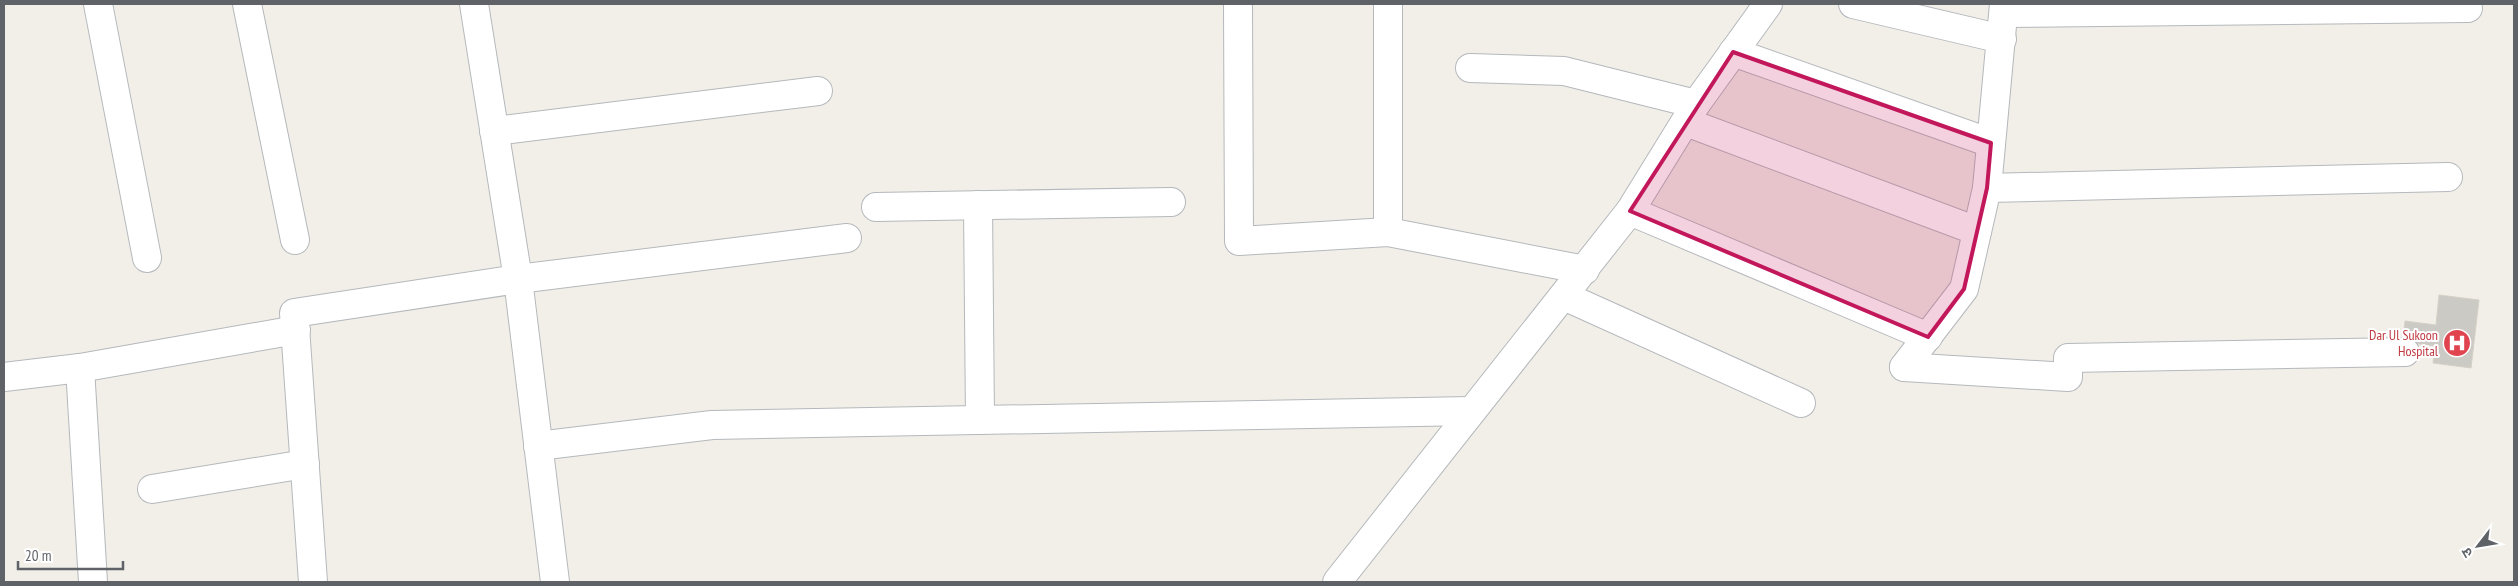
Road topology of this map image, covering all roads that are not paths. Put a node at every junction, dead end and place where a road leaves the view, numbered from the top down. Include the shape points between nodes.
1 (98, 4) edge
2 (247, 4) edge
3 (474, 4) edge
4 (1238, 4) edge
5 (1388, 4) edge
6 (1768, 4) edge
7 (1853, 4) edge
8 (2468, 8) dead end
9 (2004, 18) edge
10 (1733, 52) junction
11 (1470, 68) dead end
12 (818, 91) dead end
13 (1691, 113) junction
14 (494, 131) junction
15 (1991, 143) junction
16 (2448, 177) dead end
17 (1987, 188) junction
18 (1171, 202) dead end
19 (978, 205) junction
20 (876, 207) dead end
21 (1630, 211) junction
22 (1977, 231) junction
23 (1388, 232) junction
24 (848, 238) dead end
25 (295, 240) dead end
26 (147, 258) dead end
27 (1585, 270) junction
28 (518, 279) junction
29 (1564, 296) junction
30 (296, 330) junction
31 (1928, 337) junction
32 (2405, 352) dead end
33 (80, 368) junction
34 (4, 378) edge
35 (1801, 403) dead end
36 (1471, 411) junction
37 (980, 420) junction
38 (538, 446) junction
39 (305, 464) junction
40 (152, 489) dead end
41 (92, 582) edge
42 (312, 582) edge
43 (555, 582) edge
44 (1336, 582) edge

1 - 26 street
2 - 25 street
3 - 14 street
4 - 23 street via 1239,241
5 - 23 street
6 - 10 street
7 - 9 street
8 - 9 street
9 - 15 street
10 - 13 street
10 - 15 street
11 - 13 street via 1564,71
12 - 14 street
13 - 21 street
13 - 22 street
14 - 28 street
15 - 17 street
16 - 17 street
17 - 22 street
18 - 19 street
19 - 20 street
19 - 37 street
21 - 27 street
21 - 31 street
22 - 31 street via 1964,289
23 - 27 street
24 - 28 street
27 - 29 street
28 - 30 street via 294,313
28 - 38 street
29 - 35 street
29 - 36 street
30 - 33 street
30 - 39 street
31 - 32 street via 1904,367 2068,377 2068,358
33 - 34 street
33 - 41 street
36 - 37 street
36 - 44 street
37 - 38 street via 712,425
38 - 43 street
39 - 40 street
39 - 42 street

